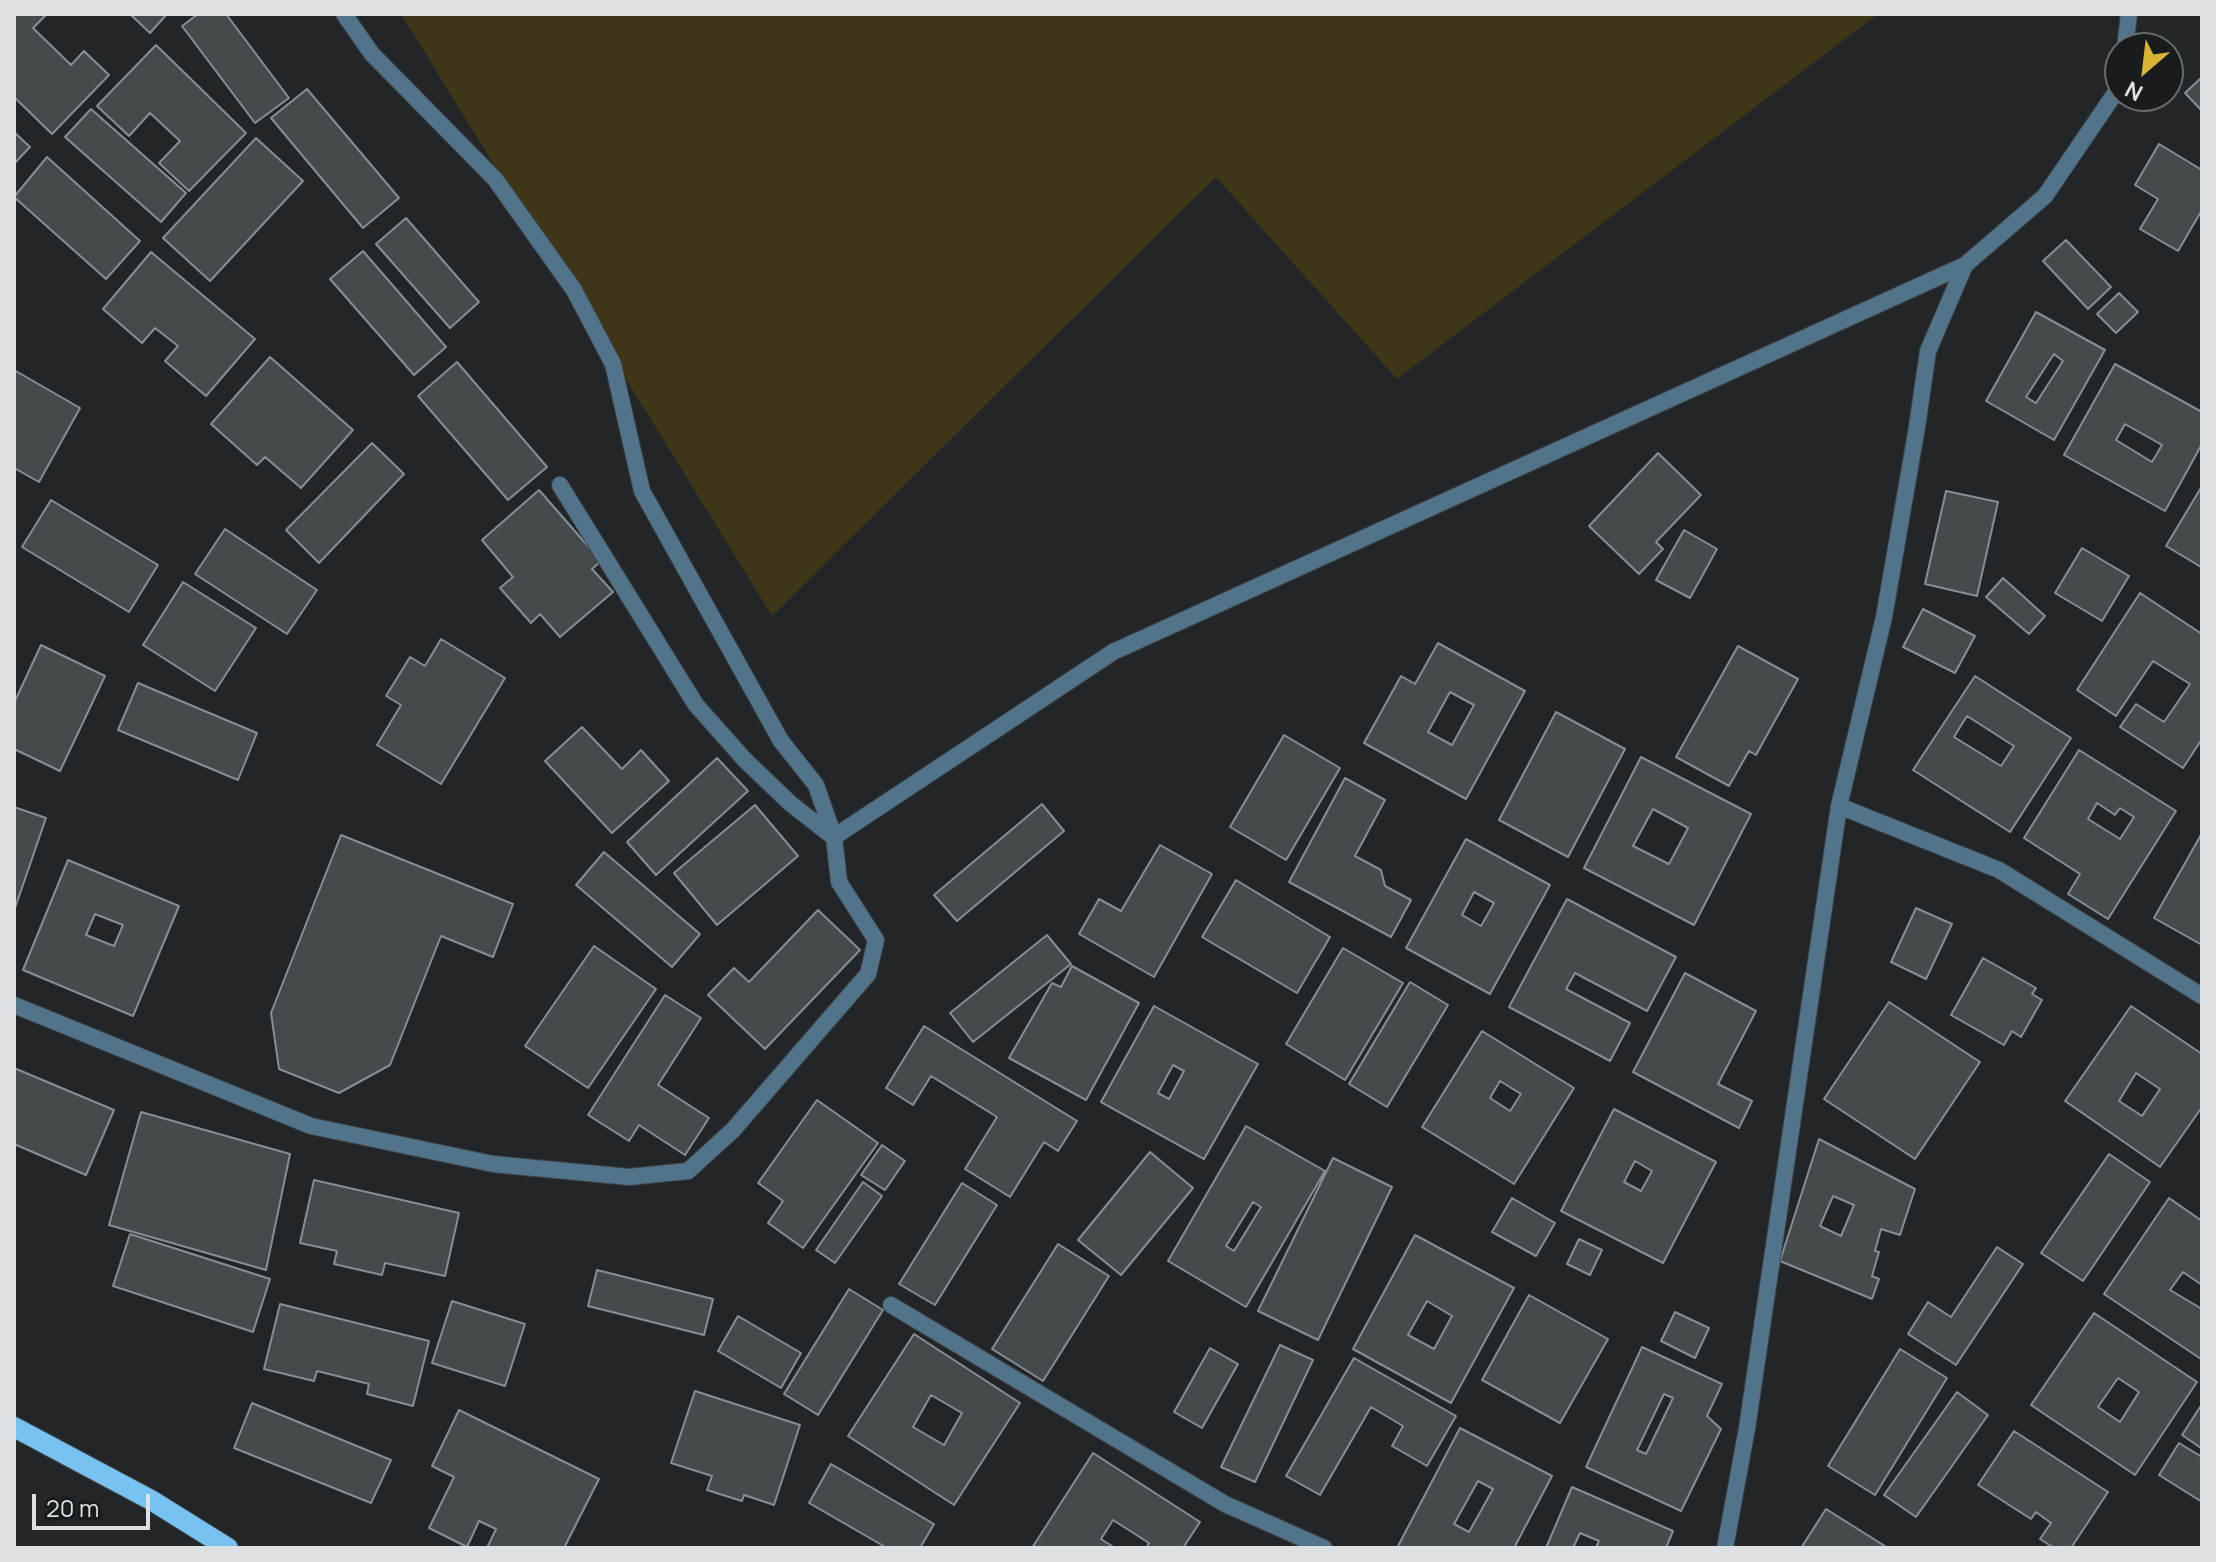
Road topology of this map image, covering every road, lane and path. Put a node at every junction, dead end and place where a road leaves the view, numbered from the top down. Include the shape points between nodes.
1 (344, 14) edge
2 (2104, 109) edge
3 (1965, 265) junction
4 (560, 485) dead end
5 (1839, 806) junction
6 (834, 837) junction
7 (2202, 996) edge
8 (14, 1005) edge
9 (891, 1305) dead end
10 (14, 1427) edge
11 (228, 1548) edge
12 (1324, 1548) edge
13 (1725, 1548) edge

1 - 6 street via 372,54 495,179 574,290 613,364 642,491 781,741 816,785
2 - 3 street via 2045,196
3 - 5 street via 1928,351 1884,617
3 - 6 street via 1113,652
4 - 6 street via 696,705 745,760
5 - 7 street via 1999,870
5 - 13 street
6 - 8 street via 839,882 876,940 868,974 733,1130 688,1171 629,1177 493,1164 311,1126
9 - 12 street via 1225,1504
10 - 11 main road

